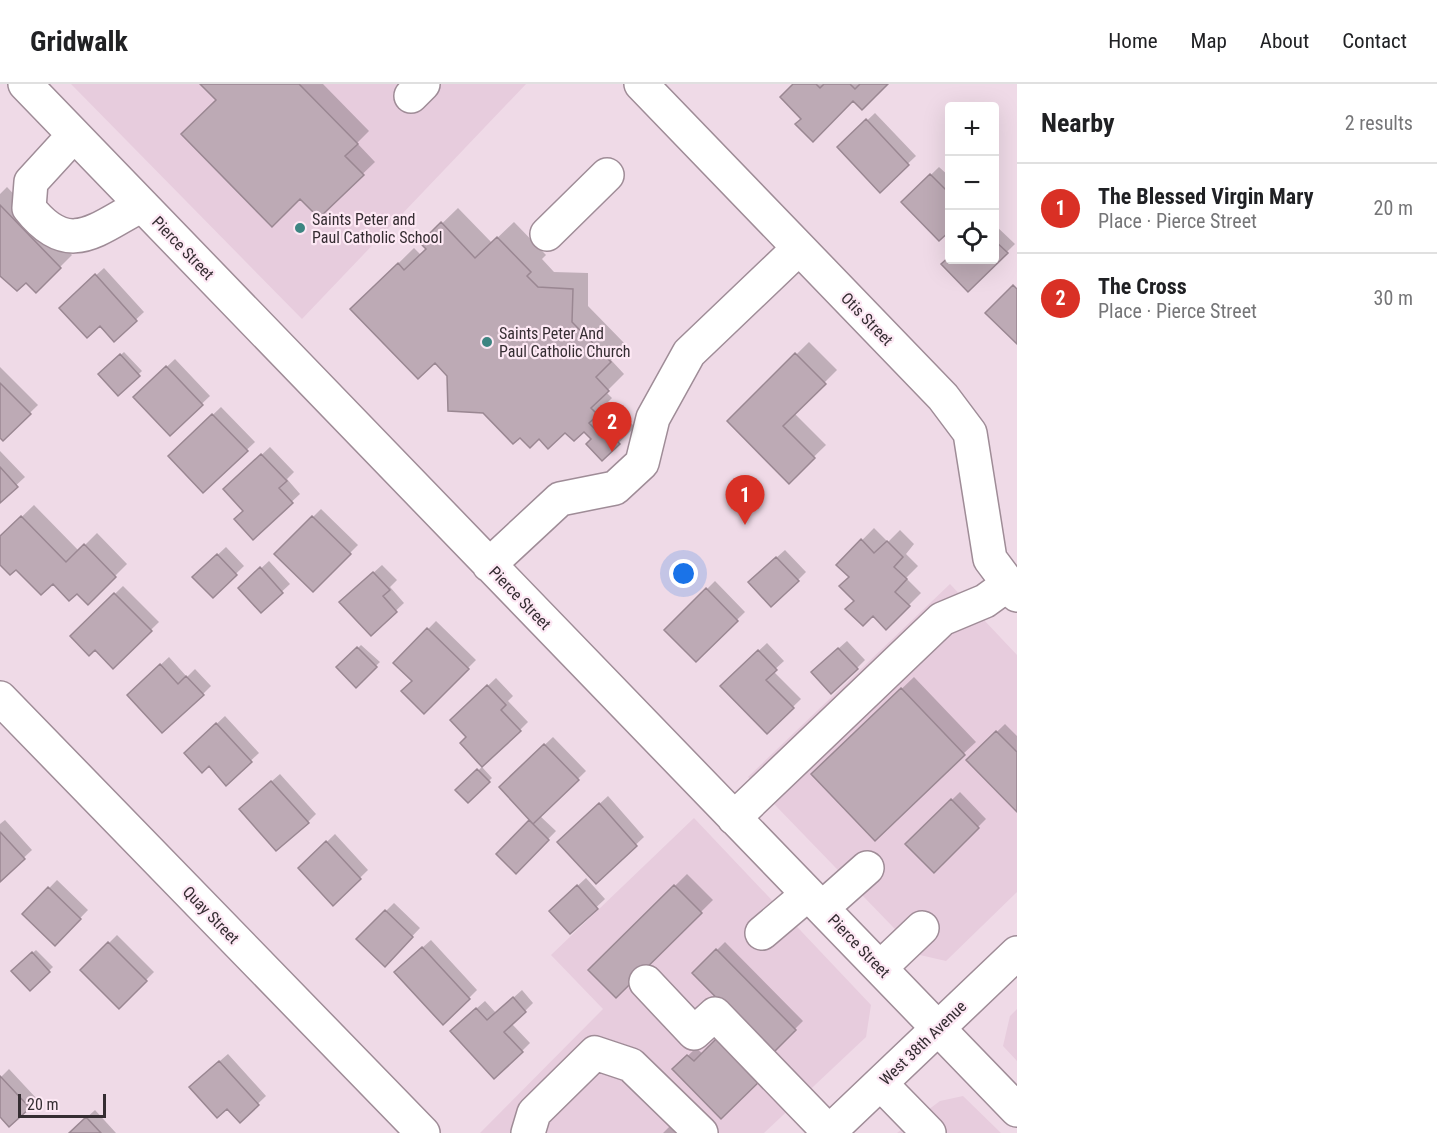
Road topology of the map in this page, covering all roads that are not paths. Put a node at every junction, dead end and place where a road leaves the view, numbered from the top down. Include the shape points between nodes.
1 (25, 84) edge
2 (641, 84) edge
3 (74, 135) junction
4 (607, 175) dead end
5 (142, 205) junction
6 (547, 234) dead end
7 (799, 248) junction
8 (489, 565) junction
9 (1012, 590) edge
10 (0, 698) edge
11 (734, 818) junction
12 (867, 868) dead end
13 (815, 901) junction
14 (922, 928) dead end
15 (762, 933) dead end
16 (1017, 953) edge
17 (880, 968) junction
18 (646, 982) dead end
19 (939, 1029) junction
20 (880, 1084) junction
21 (1017, 1110) edge
22 (423, 1133) edge
23 (528, 1133) edge
24 (701, 1133) edge
25 (829, 1133) edge
26 (929, 1133) edge

1 - 3 street, Pierce Street
2 - 7 street, Otis Street
3 - 5 street, Pierce Street
3 - 5 street via 32,182 29,208 41,223 61,236 82,237
4 - 6 street
5 - 8 street, Pierce Street
7 - 8 street via 689,353 653,418 642,463 615,488 560,499
7 - 9 street, Otis Street via 943,397 970,433 990,559
8 - 11 street, Pierce Street
9 - 11 street via 942,619
10 - 22 street, Quay Street
11 - 13 street, Pierce Street
12 - 13 street
13 - 15 street
13 - 17 street, Pierce Street
14 - 17 street
16 - 19 street, West 38th Avenue
17 - 19 street, Pierce Street
18 - 25 street via 694,1033 715,1014
19 - 20 street, West 38th Avenue
19 - 21 street, Pierce Street
20 - 25 street, West 38th Avenue
20 - 26 street
23 - 24 street via 534,1113 595,1053 631,1065

